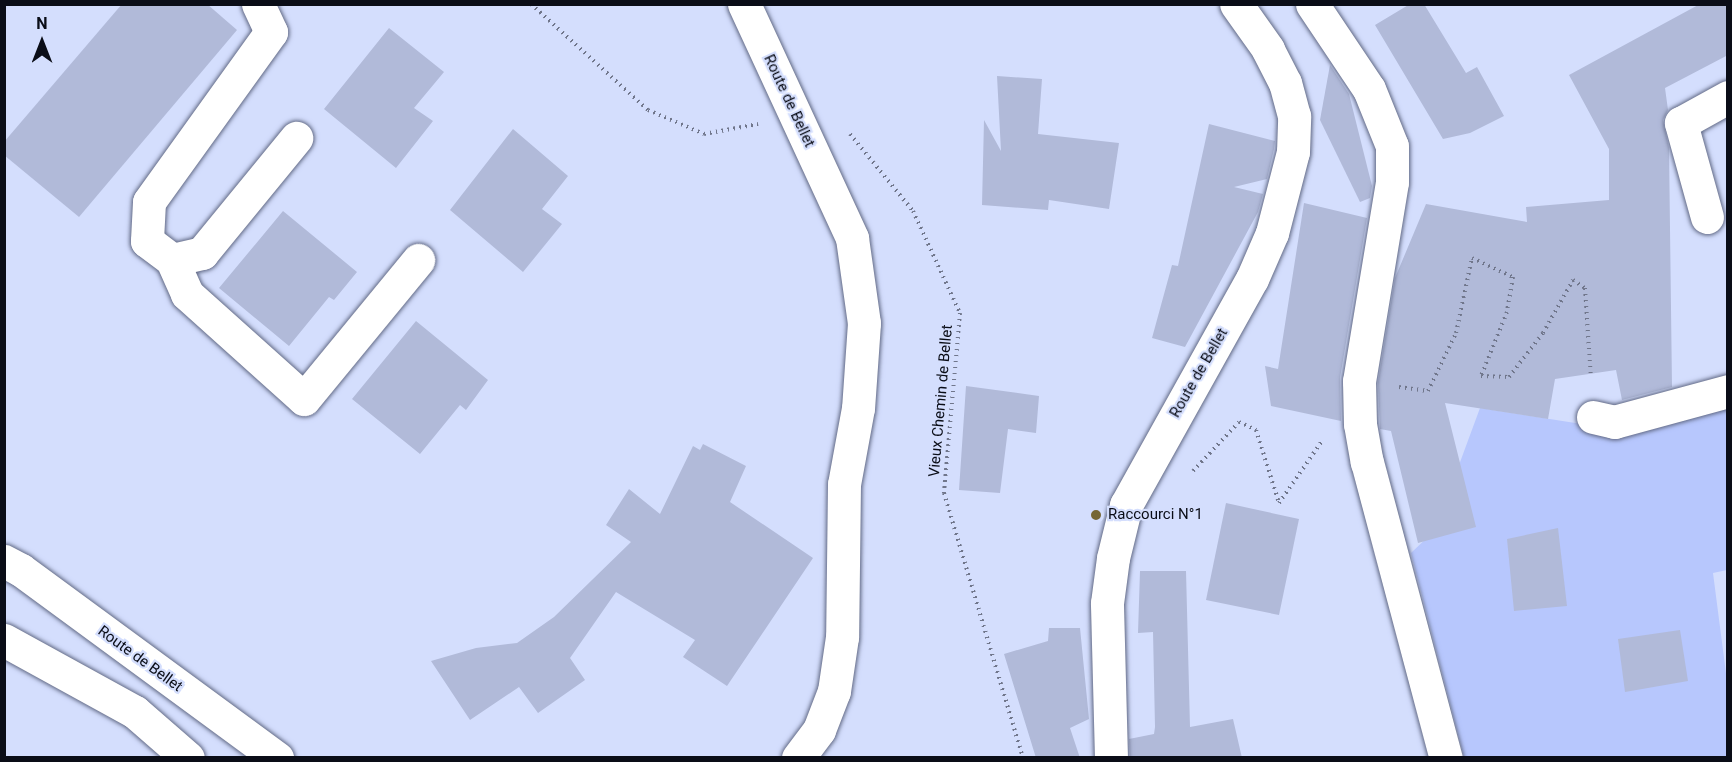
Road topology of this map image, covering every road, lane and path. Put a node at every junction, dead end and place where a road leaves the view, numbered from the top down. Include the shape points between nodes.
1 (258, 4) edge
2 (531, 4) edge
3 (744, 4) edge
4 (1236, 4) edge
5 (1312, 4) edge
6 (785, 93) junction
7 (1728, 97) edge
8 (846, 129) dead end
9 (296, 138) dead end
10 (1707, 217) dead end
11 (172, 260) junction
12 (418, 260) dead end
13 (1359, 381) junction
14 (1728, 391) edge
15 (1593, 417) joint
16 (1327, 446) dead end
17 (1192, 473) dead end
18 (4, 561) edge
19 (4, 640) edge
20 (188, 758) edge
21 (277, 758) edge
22 (798, 758) edge
23 (1023, 758) edge
24 (1111, 758) edge
25 (1446, 758) edge

1 - 11 street via 271,32 149,202 147,241
2 - 6 path via 648,110 704,134 767,121
3 - 6 street, Route de Bellet
4 - 24 street, Route de Bellet via 1268,49 1285,83 1294,116 1293,152 1272,232 1252,279 1126,506 1107,603
5 - 13 street via 1369,89 1392,146 1392,183
6 - 22 street, Route de Bellet via 852,238 864,323 858,408 844,484 842,637 834,691 819,730
7 - 10 street via 1681,123
8 - 23 path, Vieux Chemin de Bellet via 914,211 960,313 944,493
9 - 11 street via 202,253
11 - 12 street via 187,294 304,399
13 - 15 path via 1428,392 1456,333 1472,258 1513,277 1507,312 1481,376 1509,377 1543,333 1573,280 1585,288
13 - 25 street via 1367,462
14 - 15 street via 1614,422
16 - 17 path via 1326,436 1279,502 1256,430 1239,422
18 - 21 street, Route de Bellet
19 - 20 street via 135,711

